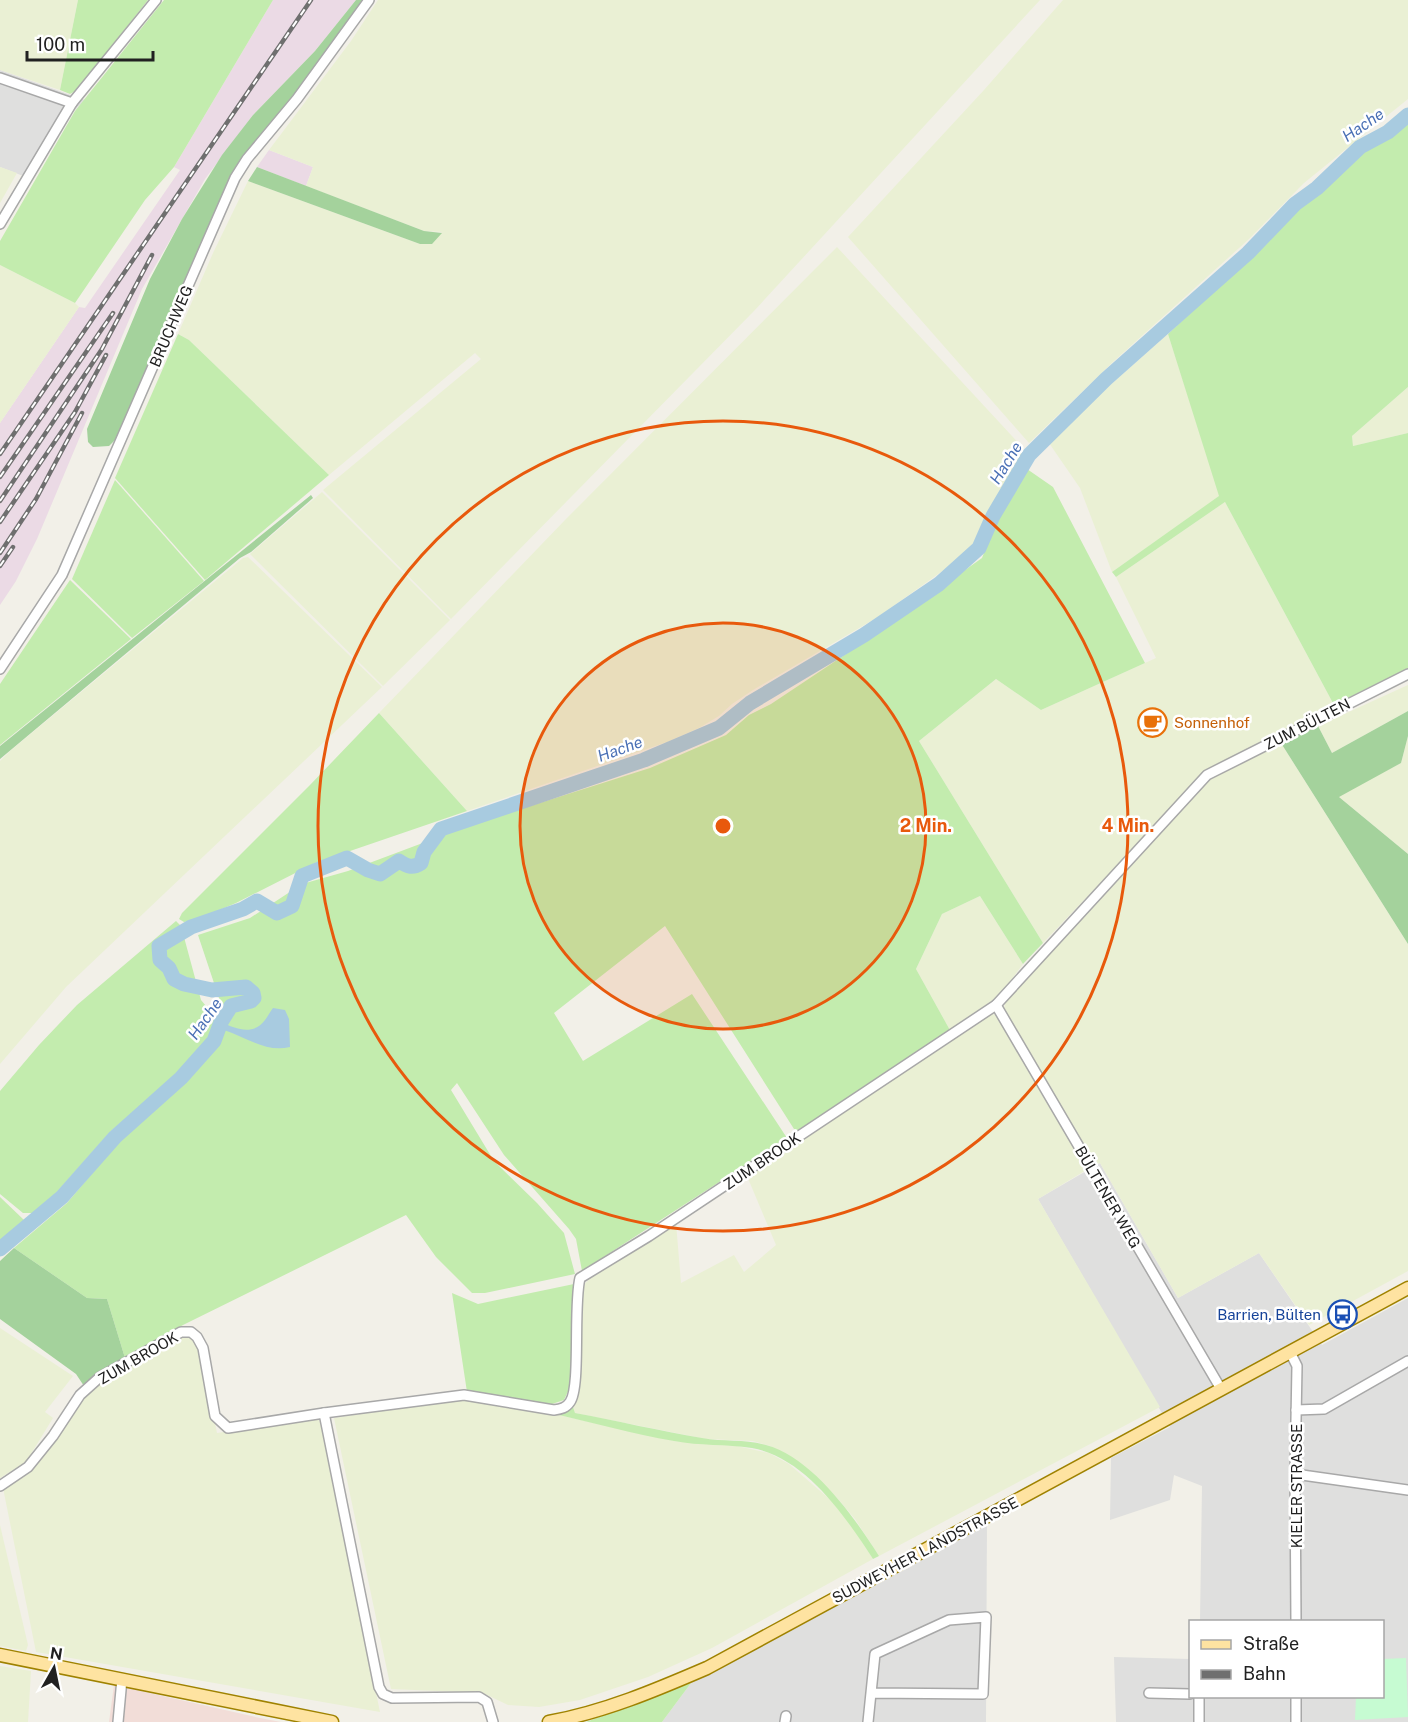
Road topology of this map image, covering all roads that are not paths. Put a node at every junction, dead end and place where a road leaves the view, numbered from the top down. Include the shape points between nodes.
1 (156, 0) edge
2 (369, 0) edge
3 (0, 78) edge
4 (72, 103) junction
5 (0, 224) edge
6 (0, 669) edge
7 (1408, 674) edge
8 (1207, 775) joint
9 (996, 1005) junction
10 (1408, 1288) edge
11 (1290, 1352) junction
12 (1408, 1361) edge
13 (1221, 1389) junction
14 (1296, 1410) junction
15 (324, 1413) junction
16 (1295, 1474) junction
17 (0, 1486) edge
18 (1408, 1490) edge
19 (1296, 1620) edge
20 (0, 1656) edge
21 (122, 1679) junction
22 (871, 1693) junction
23 (1149, 1693) dead end
24 (1189, 1694) edge
25 (1198, 1698) edge
26 (1296, 1698) edge
27 (118, 1722) edge
28 (332, 1722) edge
29 (492, 1722) edge
30 (549, 1722) edge
31 (868, 1722) edge
32 (1199, 1722) edge
33 (1296, 1722) edge

1 - 4 street
2 - 6 street, BRUCHWEG via 234,178 62,575
3 - 4 street
4 - 5 street
7 - 8 street, ZUM BÜLTEN
8 - 9 street, ZUM BROOK
9 - 13 street, BÜLTENER WEG
9 - 15 street, ZUM BROOK via 659,1230 580,1278 576,1293 575,1383 572,1400 566,1407 554,1410 465,1395
10 - 11 main road, SUDWEYHER LANDSTRASSE
11 - 13 main road, SUDWEYHER LANDSTRASSE
11 - 14 street, KIELER STRASSE via 1297,1366
12 - 14 street via 1324,1409
13 - 30 main road, SUDWEYHER LANDSTRASSE via 707,1668 605,1708
14 - 16 street, KIELER STRASSE
15 - 17 street, ZUM BROOK via 228,1428 215,1416 203,1348 191,1332 181,1332 100,1377 80,1395 28,1467
15 - 29 street via 379,1687 392,1698 479,1697 487,1702
16 - 18 street
16 - 19 street, KIELER STRASSE
20 - 21 main road
21 - 27 street
21 - 28 main road
22 - 22 street via 875,1653 949,1620 986,1617 983,1694
22 - 31 street
23 - 24 street
25 - 32 street
26 - 33 street

